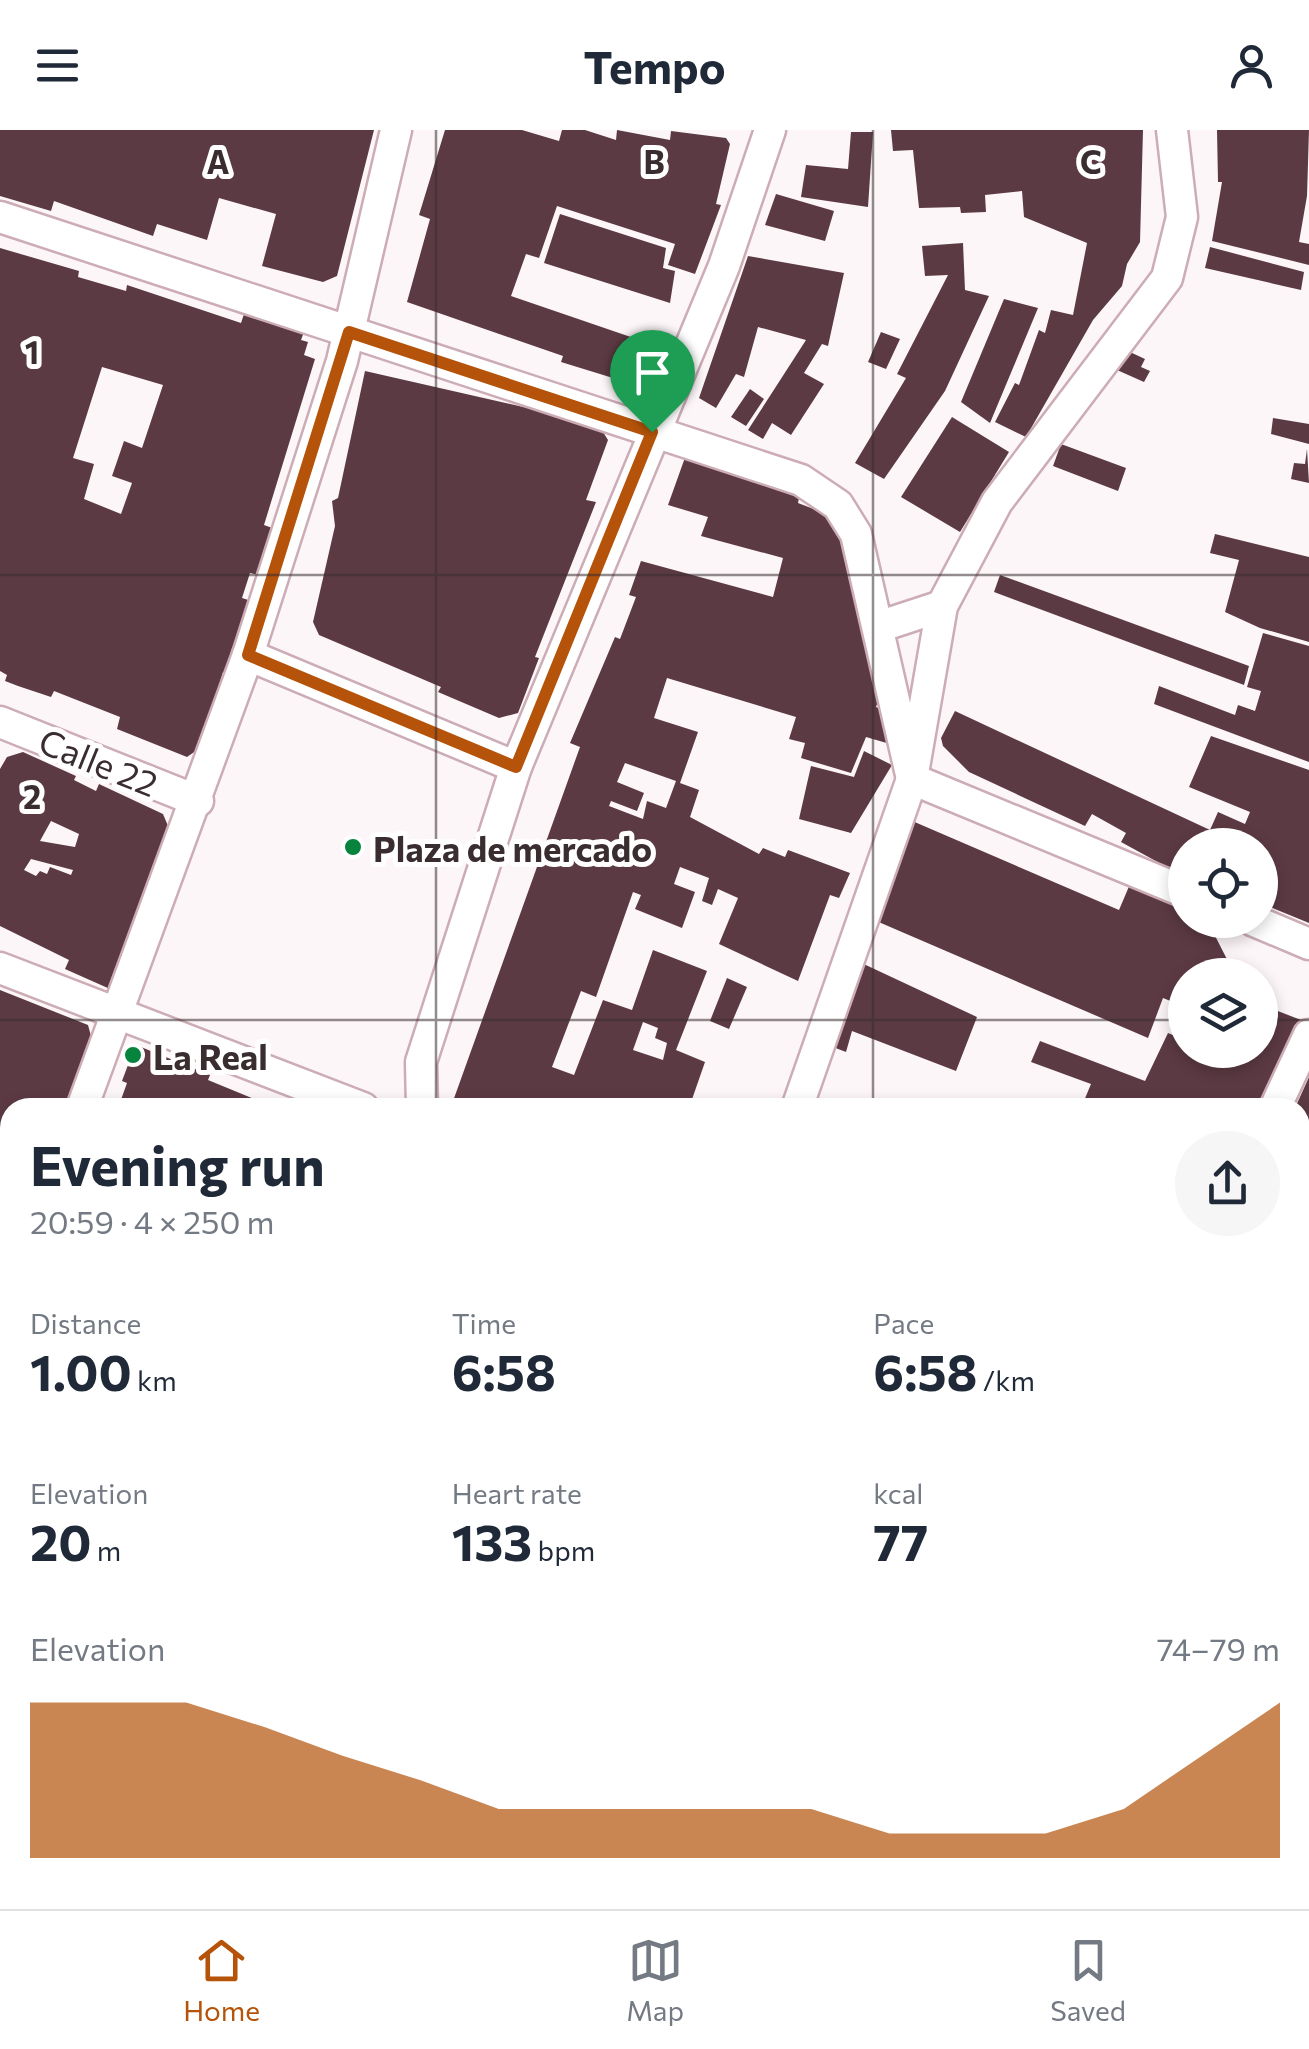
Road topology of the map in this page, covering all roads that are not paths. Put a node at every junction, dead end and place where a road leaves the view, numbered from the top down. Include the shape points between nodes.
1 (396, 130) edge
2 (770, 130) edge
3 (1172, 130) edge
4 (0, 216) edge
5 (349, 332) junction
6 (652, 432) junction
7 (942, 606) junction
8 (878, 627) junction
9 (248, 655) junction
10 (0, 722) edge
11 (516, 767) junction
12 (912, 779) junction
13 (198, 801) junction
14 (1168, 885) edge
15 (1278, 931) edge
16 (1309, 944) edge
17 (0, 968) edge
18 (114, 1016) junction
19 (1309, 1034) edge
20 (85, 1098) edge
21 (336, 1098) edge
22 (422, 1098) edge
23 (800, 1098) edge
24 (1280, 1098) edge

1 - 5 street
2 - 6 street via 724,266
3 - 7 street via 1182,217 1167,278 997,502
4 - 5 street
5 - 6 street
5 - 9 street
6 - 8 street via 801,480 838,505 856,534
6 - 11 street
7 - 8 street
7 - 12 street
8 - 12 street
9 - 11 street
9 - 13 street
10 - 13 street, Calle 22
11 - 22 street via 421,1062
12 - 14 street
12 - 23 street
13 - 18 street
15 - 16 street
17 - 18 street
18 - 20 street
18 - 21 street
19 - 24 street

